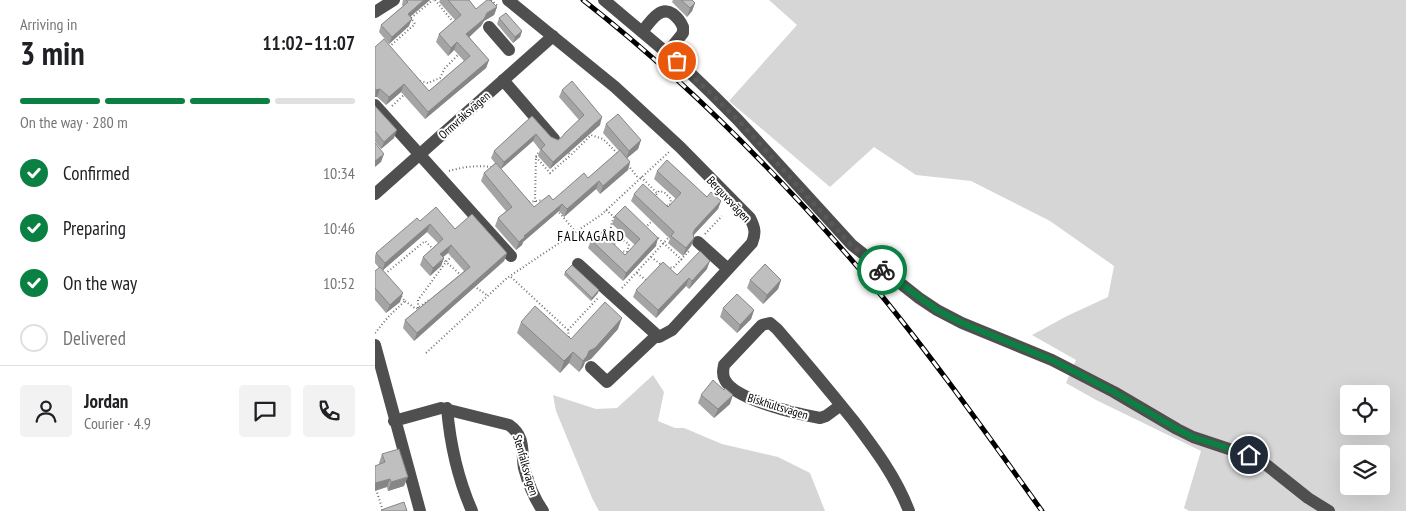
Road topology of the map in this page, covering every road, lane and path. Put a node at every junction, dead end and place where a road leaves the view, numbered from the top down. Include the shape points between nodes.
1 (394, 0) edge
2 (434, 0) edge
3 (491, 0) edge
4 (604, 0) edge
5 (506, 5) edge
6 (375, 12) edge
7 (489, 27) dead end
8 (454, 28) edge
9 (642, 32) junction
10 (553, 36) junction
11 (389, 47) edge
12 (462, 50) edge
13 (509, 50) dead end
14 (667, 53) junction
15 (503, 80) junction
16 (419, 81) edge
17 (405, 94) edge
18 (379, 109) edge
19 (554, 139) junction
20 (677, 145) junction
21 (419, 155) junction
22 (571, 155) junction
23 (536, 157) junction
24 (494, 168) edge
25 (437, 174) junction
26 (640, 178) junction
27 (657, 193) junction
28 (375, 194) edge
29 (546, 198) edge
30 (524, 199) edge
31 (535, 202) junction
32 (658, 202) edge
33 (552, 205) edge
34 (663, 206) edge
35 (607, 210) junction
36 (655, 217) edge
37 (646, 227) junction
38 (575, 231) junction
39 (651, 232) edge
40 (639, 233) edge
41 (670, 236) edge
42 (611, 237) junction
43 (657, 238) edge
44 (634, 239) edge
45 (698, 242) dead end
46 (663, 243) junction
47 (629, 244) junction
48 (453, 256) edge
49 (511, 256) dead end
50 (682, 260) dead end
51 (446, 262) junction
52 (578, 264) dead end
53 (728, 269) junction
54 (636, 273) junction
55 (383, 275) edge
56 (511, 276) junction
57 (467, 279) edge
58 (649, 283) edge
59 (474, 286) edge
60 (610, 293) junction
61 (399, 295) edge
62 (488, 296) junction
63 (434, 298) edge
64 (405, 301) junction
65 (418, 308) junction
66 (568, 330) junction
67 (375, 333) edge
68 (657, 335) junction
69 (570, 342) edge
70 (375, 345) edge
71 (426, 353) dead end
72 (591, 367) dead end
73 (841, 406) junction
74 (447, 408) junction
75 (394, 420) junction
76 (375, 486) edge
77 (383, 511) edge
78 (420, 511) edge
79 (472, 511) edge
80 (543, 511) edge
81 (909, 511) edge
82 (1329, 511) edge

1 - 6 street
2 - 8 path via 454,22
2 - 11 path via 411,18 415,24
3 - 5 path
4 - 9 street
5 - 10 street, Berguvsvägen
7 - 13 street
9 - 14 street
9 - 14 street via 663,11 676,16 683,33
10 - 15 street, Ormvråksvägen
10 - 20 street, Berguvsvägen via 615,87
12 - 16 path via 440,78 428,83
14 - 82 street via 738,120 851,245 919,298 962,323 1052,360 1193,437 1259,459
15 - 19 street
15 - 21 street, Ormvråksvägen
17 - 18 path
18 - 21 street
19 - 22 path
19 - 23 path
20 - 26 path
20 - 53 street, Berguvsvägen via 750,218 755,228 752,243
21 - 25 street
21 - 28 street, Ormvråksvägen
22 - 23 path via 550,172
22 - 26 path via 591,135 603,139
23 - 31 path
24 - 25 path via 459,168
25 - 49 street
26 - 27 path
26 - 35 path
27 - 32 path
27 - 34 path via 664,192 671,199 670,205
29 - 31 path
30 - 31 path
33 - 38 path
35 - 38 path
35 - 42 path via 614,217 609,227
36 - 37 path
37 - 39 path
37 - 40 path
38 - 56 path
41 - 46 path
42 - 47 path via 617,236
42 - 47 path via 617,249 623,252 627,252
43 - 46 path
44 - 47 path
45 - 53 street
46 - 50 path
46 - 54 path
48 - 51 path
51 - 55 path via 425,241
51 - 57 path
51 - 65 path via 418,300
52 - 60 street
53 - 68 street, Berguvsvägen via 672,330 659,338
54 - 58 path
54 - 60 path
56 - 62 path
56 - 66 path
59 - 62 path
60 - 66 path
60 - 68 street
61 - 64 path
62 - 71 path
63 - 65 path
64 - 65 path
64 - 67 path
66 - 69 path
68 - 72 street, Berguvsvägen via 607,382
70 - 75 street
73 - 73 street, Biskhultsvägen via 770,323 762,325 724,365 725,381 740,394 755,400 820,418
73 - 81 street, Biskhultsvägen via 889,468
74 - 75 street, Stenfalksvägen
74 - 79 street via 453,452
74 - 80 street, Stenfalksvägen via 517,430 524,468
75 - 78 street
76 - 77 path

